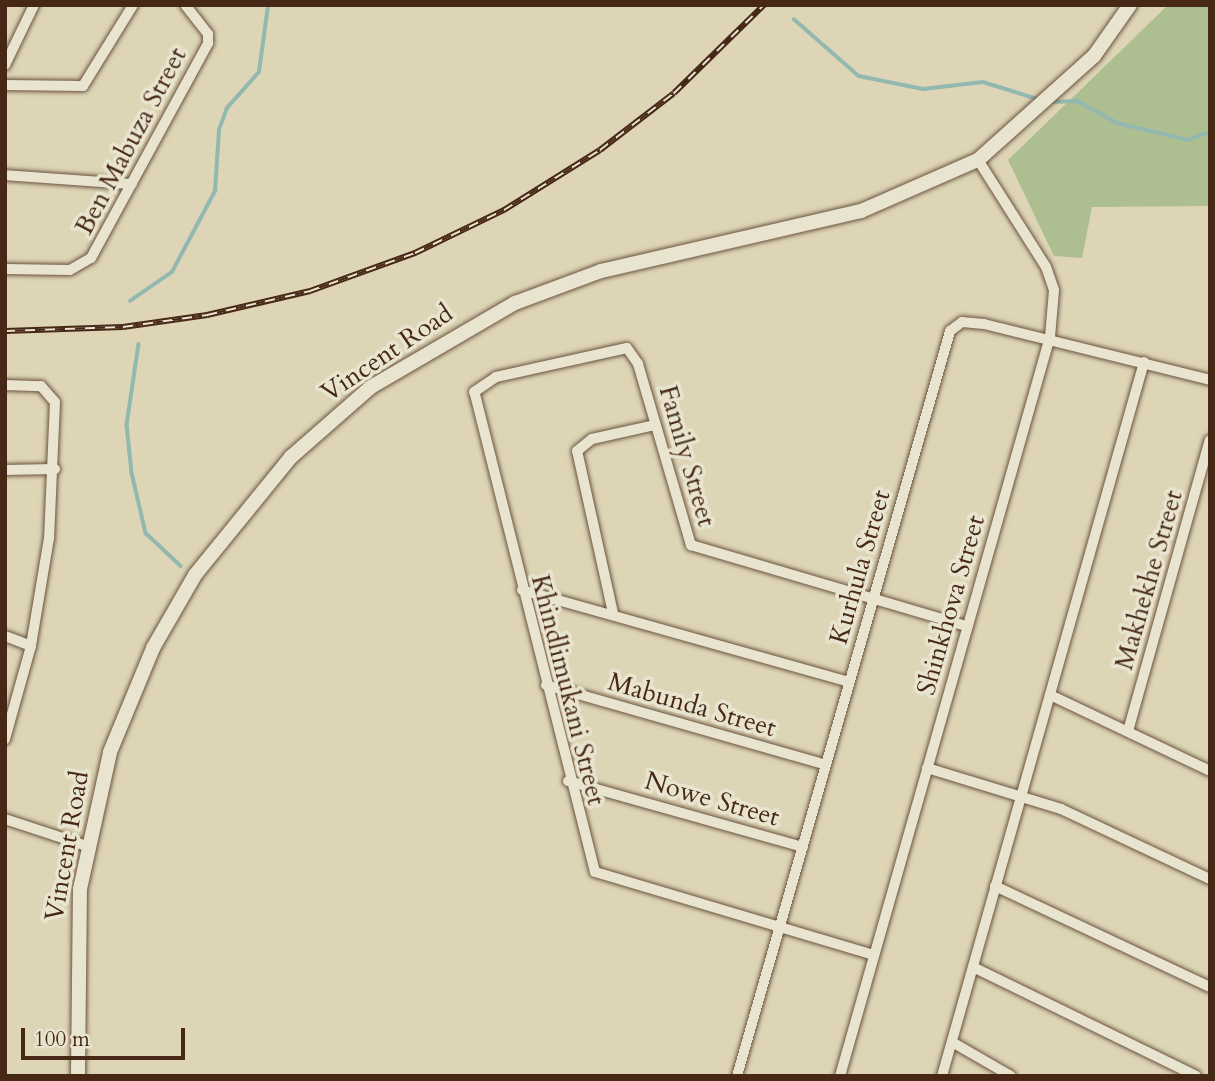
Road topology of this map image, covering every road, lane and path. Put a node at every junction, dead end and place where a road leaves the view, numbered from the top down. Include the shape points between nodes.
1 (34, 5) edge
2 (133, 5) edge
3 (185, 5) edge
4 (1138, 5) edge
5 (1122, 6) edge
6 (1120, 23) junction
7 (7, 48) edge
8 (1084, 64) junction
9 (5, 65) edge
10 (5, 85) edge
11 (978, 160) junction
12 (5, 175) edge
13 (132, 184) junction
14 (5, 269) edge
15 (1051, 337) junction
16 (627, 348) joint
17 (1144, 362) junction
18 (1210, 380) edge
19 (5, 385) edge
20 (655, 425) junction
21 (1210, 440) edge
22 (55, 469) junction
23 (5, 470) edge
24 (522, 590) junction
25 (872, 599) junction
26 (613, 613) junction
27 (967, 626) junction
28 (5, 636) edge
29 (31, 646) junction
30 (849, 682) junction
31 (546, 685) junction
32 (1050, 695) junction
33 (1128, 731) junction
34 (6, 732) edge
35 (1210, 757) edge
36 (826, 765) junction
37 (926, 768) junction
38 (1208, 770) edge
39 (568, 781) junction
40 (1021, 794) junction
41 (5, 819) edge
42 (87, 846) junction
43 (803, 847) junction
44 (1210, 879) edge
45 (995, 886) junction
46 (779, 928) junction
47 (874, 955) junction
48 (973, 967) junction
49 (1210, 987) edge
50 (75, 1025) junction
51 (952, 1042) junction
52 (78, 1076) edge
53 (86, 1076) edge
54 (737, 1076) edge
55 (840, 1076) edge
56 (942, 1076) edge
57 (1011, 1076) edge
58 (1196, 1076) edge

1 - 7 street
2 - 10 street via 83,86
3 - 13 street, Ben Mabuza Street via 206,31 208,43
4 - 6 main road
5 - 6 main road, Vincent Road
5 - 8 main road, Vincent Road
6 - 8 main road, Vincent Road
7 - 9 street
8 - 11 main road, Vincent Road via 1020,128
11 - 15 street, Shinkhova Street via 1050,277
11 - 42 main road, Vincent Road via 861,211 649,258 547,289 446,338 371,387 260,489 195,575 126,708
12 - 13 street
13 - 14 street, Ben Mabuza Street via 85,264 70,270
15 - 17 street, Kurhula Street
15 - 25 street, Kurhula Street via 968,321 950,331
15 - 27 street, Shinkhova Street
16 - 20 street, Family Street via 635,356
16 - 24 street, Khindlimukani Street via 496,377 474,392
17 - 18 street, Kurhula Street
17 - 32 street
19 - 22 street via 46,388 55,402
20 - 25 street, Family Street via 691,545
20 - 26 street via 592,439 577,451
21 - 33 street, Makhekhe Street
22 - 23 street
22 - 29 street
24 - 26 street
24 - 31 street, Khindlimukani Street
25 - 27 street, Family Street
25 - 30 street, Kurhula Street
26 - 30 street
27 - 37 street, Shinkhova Street
28 - 29 street
29 - 34 street
30 - 36 street, Kurhula Street
31 - 36 street, Mabunda Street
31 - 39 street, Khindlimukani Street
32 - 33 street
32 - 40 street
33 - 38 street
35 - 38 street
36 - 43 street, Kurhula Street
37 - 40 street
37 - 47 street, Shinkhova Street
39 - 43 street, Nowe Street
39 - 46 street, Khindlimukani Street via 600,877
40 - 44 street
40 - 45 street
41 - 42 street
42 - 50 main road, Vincent Road via 75,945
43 - 46 street, Kurhula Street
45 - 48 street
45 - 49 street
46 - 47 street, Khindlimukani Street
46 - 54 street, Kurhula Street
47 - 55 street, Shinkhova Street
48 - 51 street
48 - 58 street
50 - 52 main road, Vincent Road
50 - 53 main road, Vincent Road
51 - 56 street
51 - 57 street

